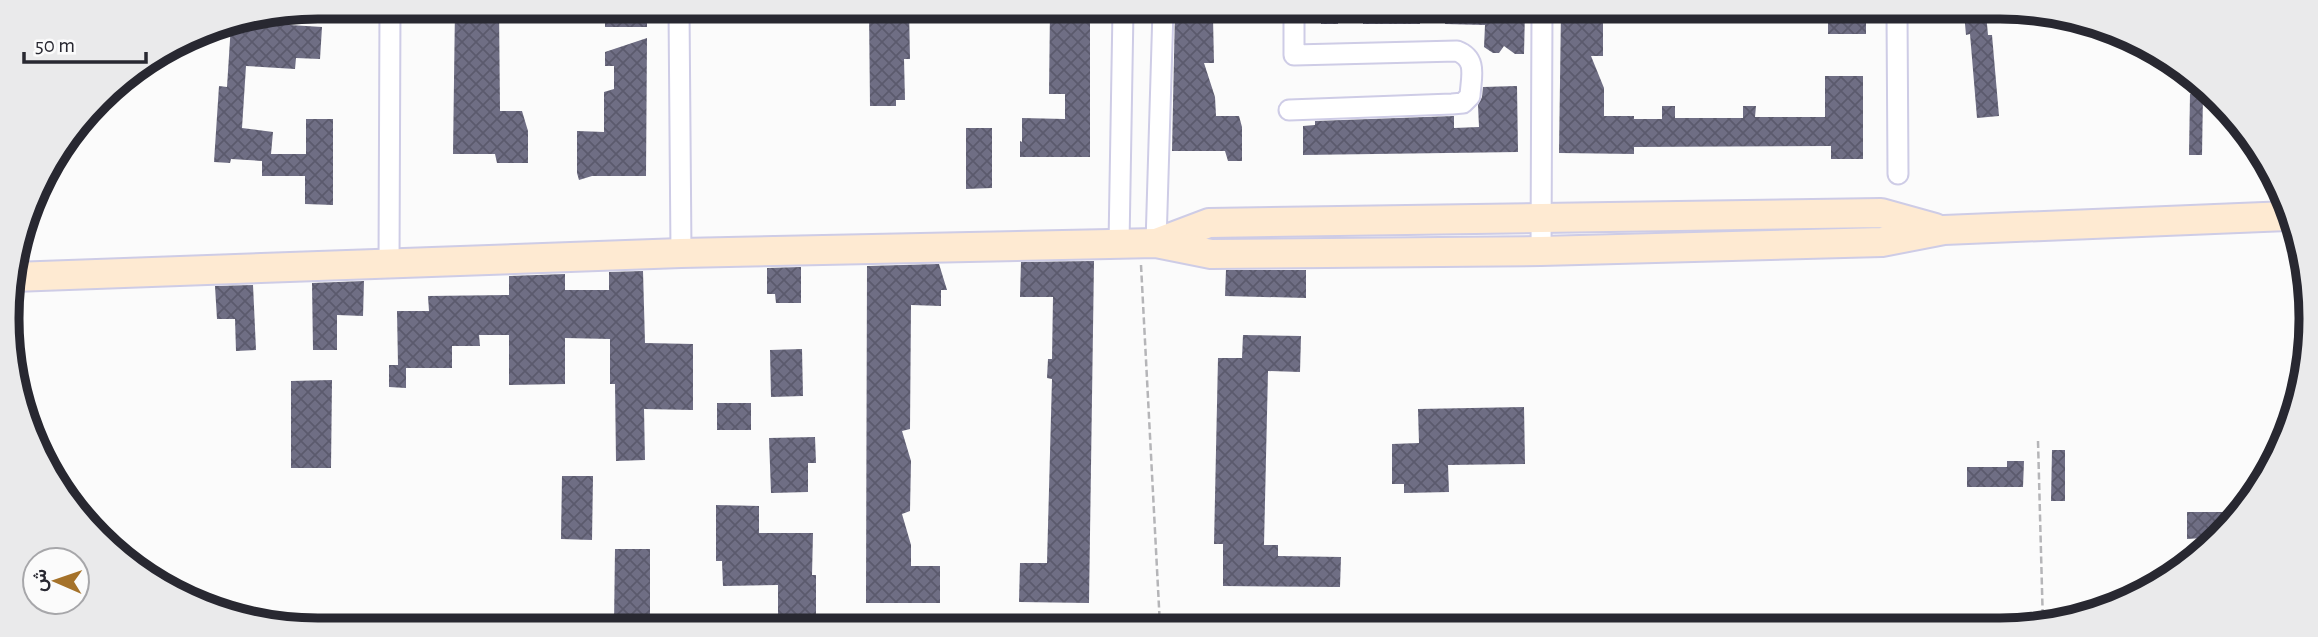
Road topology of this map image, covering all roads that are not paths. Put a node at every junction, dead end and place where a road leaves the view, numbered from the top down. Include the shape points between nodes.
1 (390, 19) edge
2 (679, 19) edge
3 (1124, 19) edge
4 (1162, 19) edge
5 (1294, 19) edge
6 (1542, 19) edge
7 (1897, 19) edge
8 (1289, 110) dead end
9 (1898, 174) dead end
10 (2281, 216) edge
11 (1540, 218) junction
12 (1944, 230) junction
13 (1139, 244) junction
14 (1541, 251) junction
15 (681, 253) junction
16 (389, 265) junction
17 (22, 277) edge

1 - 16 street
2 - 15 street
3 - 13 street
4 - 13 street
5 - 8 street via 1294,55 1457,51 1467,55 1471,96 1452,104
6 - 11 street
7 - 9 street
10 - 12 main road
11 - 12 main road via 1881,213
11 - 13 main road via 1209,223
11 - 14 street
12 - 14 main road via 1882,242
13 - 14 main road via 1210,254
13 - 15 main road
15 - 16 main road
16 - 17 main road

